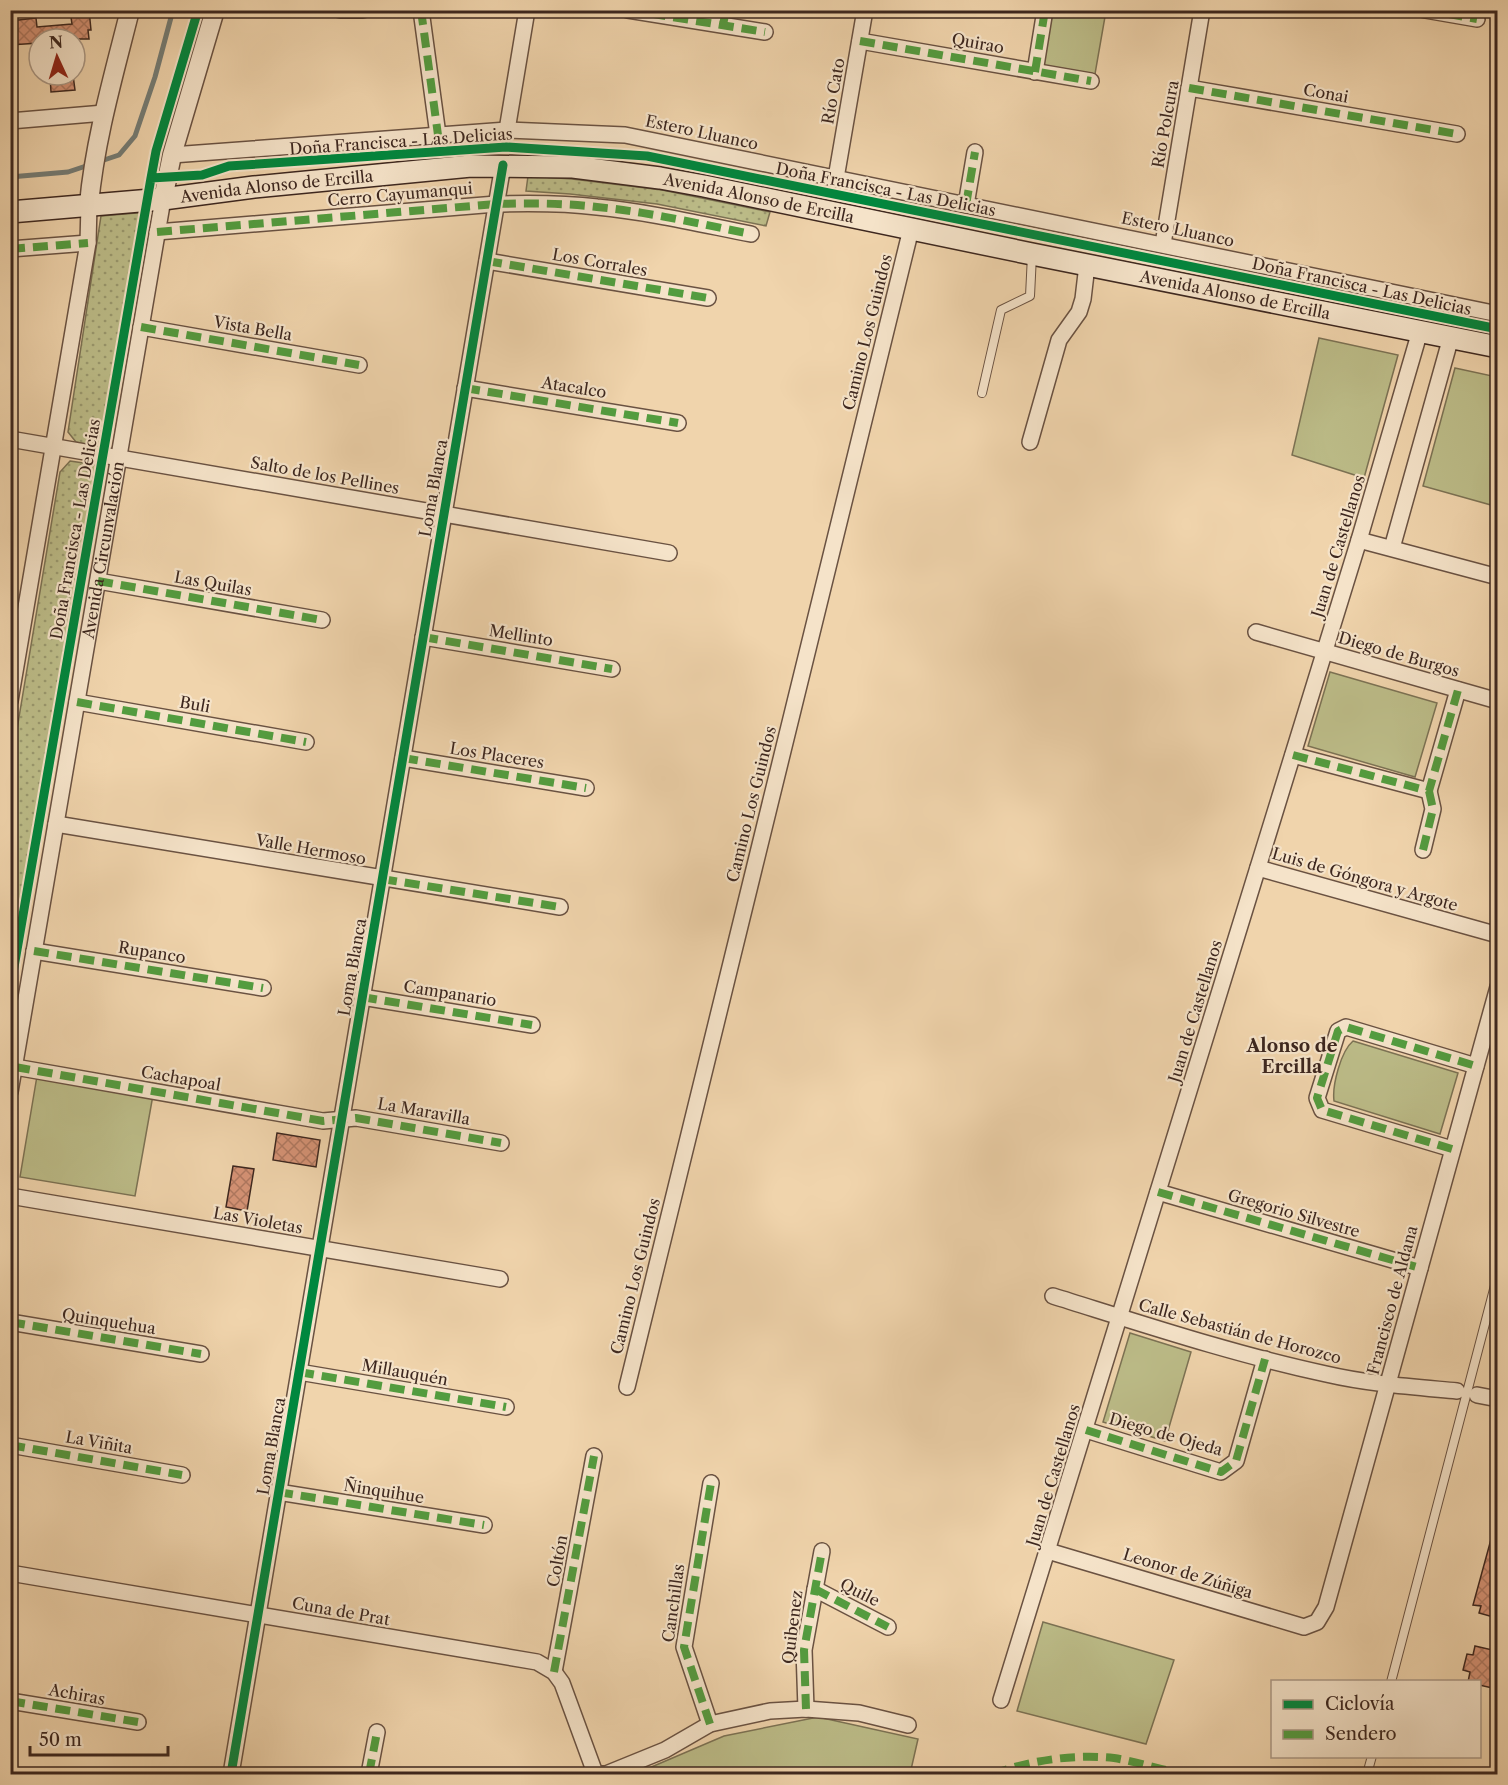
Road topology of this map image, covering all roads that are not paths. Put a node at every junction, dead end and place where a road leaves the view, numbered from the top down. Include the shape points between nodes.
1 (130, 10) edge
2 (215, 10) edge
3 (340, 10) edge
4 (363, 10) edge
5 (421, 10) edge
6 (527, 10) edge
7 (627, 10) edge
8 (865, 10) edge
9 (1045, 10) edge
10 (1202, 10) edge
11 (1425, 10) edge
12 (724, 18) edge
13 (1477, 19) dead end
14 (765, 32) dead end
15 (860, 41) junction
16 (1035, 72) junction
17 (1091, 81) dead end
18 (1189, 88) junction
19 (104, 114) junction
20 (10, 121) edge
21 (507, 130) junction
22 (1457, 134) dead end
23 (438, 135) junction
24 (975, 152) dead end
25 (172, 155) junction
26 (503, 165) junction
27 (836, 178) junction
28 (163, 199) junction
29 (88, 204) junction
30 (496, 204) junction
31 (966, 205) junction
32 (10, 212) edge
33 (911, 229) junction
34 (157, 232) junction
35 (751, 234) dead end
36 (88, 243) junction
37 (1162, 244) junction
38 (10, 249) edge
39 (1032, 254) junction
40 (487, 261) junction
41 (1087, 265) junction
42 (708, 298) dead end
43 (1497, 314) edge
44 (141, 327) junction
45 (1420, 331) junction
46 (1451, 337) junction
47 (1497, 346) edge
48 (359, 365) dead end
49 (465, 387) junction
50 (982, 393) dead end
51 (678, 423) dead end
52 (10, 439) edge
53 (1030, 442) dead end
54 (54, 447) junction
55 (119, 458) junction
56 (444, 514) junction
57 (1359, 540) junction
58 (1392, 548) junction
59 (669, 553) dead end
60 (1497, 577) edge
61 (98, 581) junction
62 (322, 620) dead end
63 (1256, 632) dead end
64 (423, 637) junction
65 (1325, 651) junction
66 (612, 669) dead end
67 (1458, 690) junction
68 (10, 701) edge
69 (1497, 701) edge
70 (77, 702) junction
71 (306, 742) dead end
72 (1293, 755) junction
73 (403, 758) junction
74 (586, 788) dead end
75 (1429, 791) junction
76 (56, 824) junction
77 (1424, 850) dead end
78 (1258, 868) junction
79 (382, 879) junction
80 (560, 907) dead end
81 (1497, 935) edge
82 (34, 951) junction
83 (1497, 987) edge
84 (263, 988) dead end
85 (362, 997) junction
86 (532, 1025) dead end
87 (1476, 1066) junction
88 (15, 1067) junction
89 (10, 1092) edge
90 (342, 1119) junction
91 (501, 1143) dead end
92 (1452, 1149) junction
93 (1158, 1192) junction
94 (10, 1196) edge
95 (320, 1248) junction
96 (1420, 1268) junction
97 (1497, 1274) edge
98 (500, 1279) dead end
99 (1053, 1296) dead end
100 (1120, 1317) junction
101 (10, 1323) edge
102 (201, 1354) dead end
103 (1265, 1359) junction
104 (299, 1372) junction
105 (1388, 1384) junction
106 (627, 1387) dead end
107 (1457, 1391) dead end
108 (1477, 1395) dead end
109 (1497, 1400) edge
110 (506, 1407) dead end
111 (1086, 1430) junction
112 (10, 1445) edge
113 (594, 1456) dead end
114 (182, 1475) dead end
115 (711, 1483) dead end
116 (278, 1492) junction
117 (484, 1525) dead end
118 (822, 1551) dead end
119 (1048, 1551) junction
120 (10, 1573) edge
121 (815, 1588) junction
122 (258, 1615) junction
123 (1317, 1622) joint
124 (888, 1626) dead end
125 (554, 1672) junction
126 (1392, 1680) edge
127 (1001, 1700) dead end
128 (10, 1701) edge
129 (806, 1709) junction
130 (138, 1722) dead end
131 (710, 1725) junction
132 (908, 1725) dead end
133 (377, 1732) dead end
134 (1371, 1758) edge
135 (231, 1774) edge
136 (369, 1774) edge
137 (593, 1774) edge
138 (1367, 1774) edge

1 - 19 street
2 - 25 street, Avenida Circunvalación
3 - 4 street
5 - 23 street
6 - 21 street
7 - 12 street
8 - 15 street, Río Cato
9 - 16 street
10 - 18 street, Río Polcura
11 - 13 street
12 - 14 street
15 - 16 street, Quirao
15 - 27 street, Río Cato
16 - 17 street, Quirao
18 - 22 street, Conai
18 - 37 street, Río Polcura
19 - 20 street
19 - 29 street
21 - 23 street, Estero Lluanco
21 - 27 street, Estero Lluanco via 625,135
23 - 25 street, Estero Lluanco
24 - 31 street
25 - 28 street, Avenida Circunvalación
26 - 28 main road, Avenida Alonso de Ercilla
26 - 30 street, Loma Blanca
26 - 33 main road, Avenida Alonso de Ercilla via 573,167 660,178
27 - 31 street, Estero Lluanco
28 - 29 main road, Avenida Alonso de Ercilla
28 - 34 street, Avenida Circunvalación
29 - 32 main road, Avenida Alonso de Ercilla
29 - 36 street
30 - 34 street, Cerro Cayumanqui
30 - 35 street, Cerro Cayumanqui via 597,207
30 - 40 street, Loma Blanca
31 - 37 street, Estero Lluanco
33 - 39 main road, Avenida Alonso de Ercilla
33 - 106 street, Camino Los Guindos
34 - 44 street, Avenida Circunvalación
36 - 38 street
36 - 54 street
37 - 43 street, Estero Lluanco
39 - 41 main road, Avenida Alonso de Ercilla
39 - 50 lane via 1029,296 1001,310
40 - 42 street, Los Corrales
40 - 49 street, Loma Blanca
41 - 45 main road, Avenida Alonso de Ercilla
41 - 53 street via 1079,312 1059,340
44 - 48 street, Vista Bella
44 - 55 street, Avenida Circunvalación
45 - 46 main road, Avenida Alonso de Ercilla
45 - 57 street, Juan de Castellanos
46 - 47 main road, Avenida Alonso de Ercilla
46 - 58 street
49 - 51 street, Atacalco
49 - 56 street, Loma Blanca
52 - 54 street, Salto de los Pellines
54 - 55 street, Salto de los Pellines
54 - 68 street
55 - 56 street, Salto de los Pellines
55 - 61 street, Avenida Circunvalación
56 - 59 street, Salto de los Pellines
56 - 64 street, Loma Blanca
57 - 58 street
57 - 65 street, Juan de Castellanos
58 - 60 street
61 - 62 street, Las Quilas
61 - 70 street, Avenida Circunvalación
63 - 65 street, Diego de Burgos
64 - 66 street, Mellinto
64 - 73 street, Loma Blanca
65 - 67 street, Diego de Burgos
65 - 72 street, Juan de Castellanos
67 - 69 street, Diego de Burgos
67 - 75 street
70 - 71 street, Buli
70 - 76 street, Avenida Circunvalación
72 - 75 street
72 - 78 street, Juan de Castellanos
73 - 74 street, Los Placeres
73 - 79 street, Loma Blanca
75 - 77 street via 1433,809
76 - 79 street, Valle Hermoso
76 - 82 street, Avenida Circunvalación
78 - 81 street, Luis de Góngora y Argote
78 - 93 street, Juan de Castellanos
79 - 80 street, Valle Hermoso
79 - 85 street, Loma Blanca
82 - 84 street, Rupanco
82 - 88 street, Avenida Circunvalación
83 - 87 street, Francisco de Aldana
85 - 86 street, Campanario
85 - 90 street, Loma Blanca
87 - 92 street, Francisco de Aldana
87 - 92 street via 1346,1027 1338,1031 1317,1098 1322,1110
88 - 89 street, Avenida Circunvalación
88 - 90 street, Cachapoal via 323,1121
90 - 91 street, La Maravilla via 356,1118
90 - 95 street, Loma Blanca
92 - 96 street, Francisco de Aldana
93 - 96 street, Gregorio Silvestre
93 - 100 street, Juan de Castellanos
94 - 95 street, Las Violetas
95 - 98 street, Las Violetas
95 - 104 street, Loma Blanca
96 - 105 street, Francisco de Aldana
97 - 126 lane
99 - 100 street, Calle Sebastián de Horozco
100 - 103 street, Calle Sebastián de Horozco
100 - 111 street, Juan de Castellanos
101 - 102 street, Quinquehua
103 - 105 street, Calle Sebastián de Horozco via 1328,1375
103 - 111 street, Diego de Ojeda via 1236,1461 1221,1472
104 - 110 street, Millauquén
104 - 116 street, Loma Blanca
105 - 107 street, Calle Sebastián de Horozco
105 - 123 street, Francisco de Aldana via 1326,1607
108 - 109 street
111 - 119 street, Juan de Castellanos
112 - 114 street, La Viñita
113 - 125 street, Coltón
115 - 131 street, Canchillas via 684,1647
116 - 117 street, Ñinquihue
116 - 122 street, Loma Blanca
118 - 121 street, Quibenez
119 - 123 street, Leonor de Zúñiga via 1304,1627
119 - 127 street, Juan de Castellanos
120 - 122 street, Cuna de Prat
121 - 124 street, Quile
121 - 129 street, Quibenez via 804,1650
122 - 125 street, Cuna de Prat via 537,1662
122 - 135 street, Loma Blanca
125 - 137 street via 565,1689
128 - 130 street, Achiras
129 - 131 street via 770,1711
129 - 132 street via 859,1713
131 - 137 street via 665,1750 606,1774
133 - 136 street
134 - 138 lane

